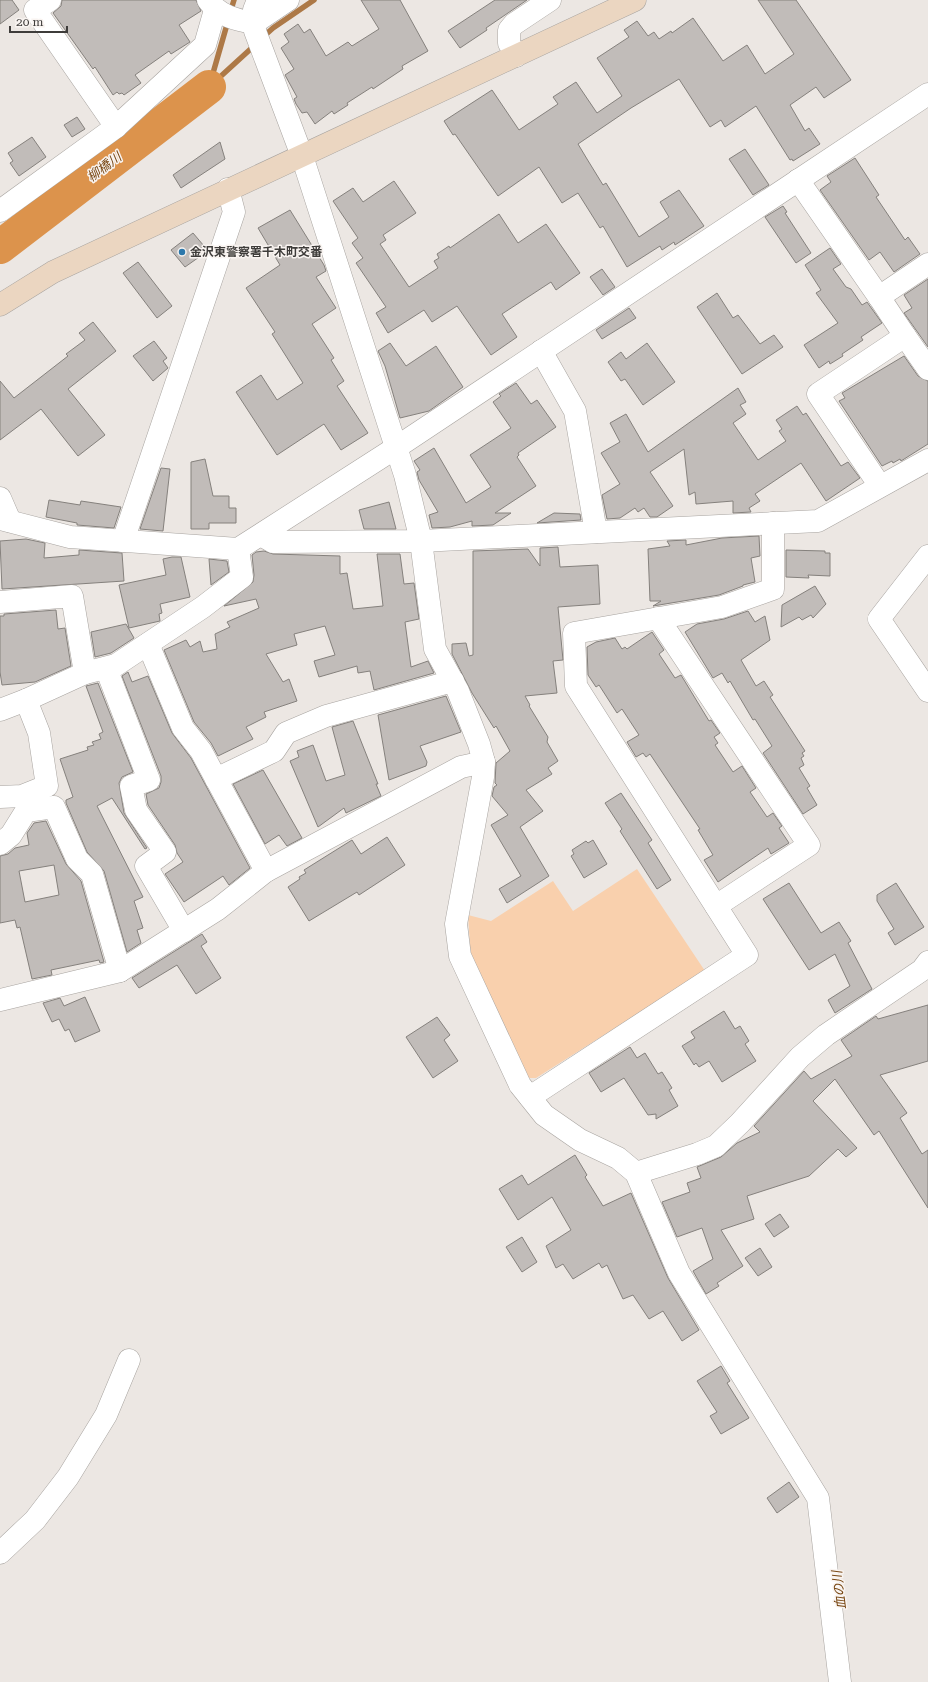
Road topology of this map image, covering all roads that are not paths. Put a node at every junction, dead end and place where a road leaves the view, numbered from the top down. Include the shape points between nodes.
1 (258, 0) edge
2 (288, 0) edge
3 (550, 0) edge
4 (636, 0) edge
5 (38, 3) edge
6 (232, 16) edge
7 (516, 56) junction
8 (928, 94) edge
9 (116, 127) junction
10 (302, 156) junction
11 (798, 180) junction
12 (228, 190) junction
13 (0, 211) edge
14 (928, 264) edge
15 (879, 297) junction
16 (0, 304) edge
17 (905, 336) junction
18 (541, 351) junction
19 (928, 369) edge
20 (396, 447) junction
21 (928, 460) edge
22 (880, 486) junction
23 (0, 498) edge
24 (5, 520) edge
25 (772, 523) junction
26 (596, 532) junction
27 (261, 535) junction
28 (123, 541) junction
29 (421, 541) junction
30 (238, 549) junction
31 (928, 556) edge
32 (0, 602) edge
33 (658, 618) junction
34 (148, 644) junction
35 (106, 668) junction
36 (85, 673) junction
37 (452, 681) junction
38 (928, 691) edge
39 (26, 700) junction
40 (0, 710) edge
41 (484, 762) junction
42 (216, 779) junction
43 (47, 786) junction
44 (0, 797) edge
45 (24, 804) junction
46 (54, 807) junction
47 (0, 844) edge
48 (266, 871) junction
49 (716, 906) junction
50 (184, 931) junction
51 (928, 962) edge
52 (120, 971) junction
53 (0, 1000) edge
54 (530, 1097) junction
55 (636, 1172) junction
56 (129, 1360) dead end
57 (0, 1553) edge
58 (840, 1682) edge

1 - 6 street via 254,10
2 - 6 street
3 - 7 street via 509,30 509,43
4 - 7 street
5 - 9 street
6 - 9 street via 205,45
6 - 10 street via 266,60
7 - 10 street
8 - 11 street
9 - 13 street
10 - 12 street
10 - 20 street
11 - 15 street
11 - 18 street
12 - 16 street via 53,272
12 - 28 street via 234,212
14 - 15 street
15 - 17 street
17 - 19 street
17 - 22 street via 818,394
18 - 20 street
18 - 26 street via 575,411
20 - 27 street
20 - 29 street via 406,475
21 - 22 street
22 - 25 street via 818,521
23 - 24 street
24 - 28 street via 70,537
25 - 26 street
25 - 33 street via 773,589 722,607
26 - 29 street
27 - 29 street via 273,542
27 - 30 street
28 - 30 street
29 - 37 street via 435,649
30 - 34 street via 242,577
31 - 38 street via 879,619
32 - 36 street via 72,596
33 - 49 street via 809,845
33 - 49 street via 574,632 576,686
34 - 35 street via 116,665
34 - 42 street via 183,728 201,751
35 - 36 street
35 - 50 street via 148,780 131,786 136,810 165,852 146,866
36 - 39 street
37 - 41 street
37 - 42 street via 326,716 286,733 274,752
39 - 40 street
39 - 43 street via 39,733
41 - 48 street via 460,767
41 - 54 street via 456,924 460,956 520,1085
42 - 48 street
43 - 45 street
43 - 46 street
44 - 45 street
45 - 46 street
45 - 47 street via 11,835
46 - 52 street via 77,859 92,874
48 - 50 street via 218,909
49 - 54 street via 747,954
50 - 52 street
51 - 55 street via 922,970 826,1035 800,1057 716,1146
52 - 53 street
54 - 55 street via 544,1115 580,1140 618,1158
55 - 58 street via 679,1273 818,1498
56 - 57 street via 106,1415 68,1477 34,1520

